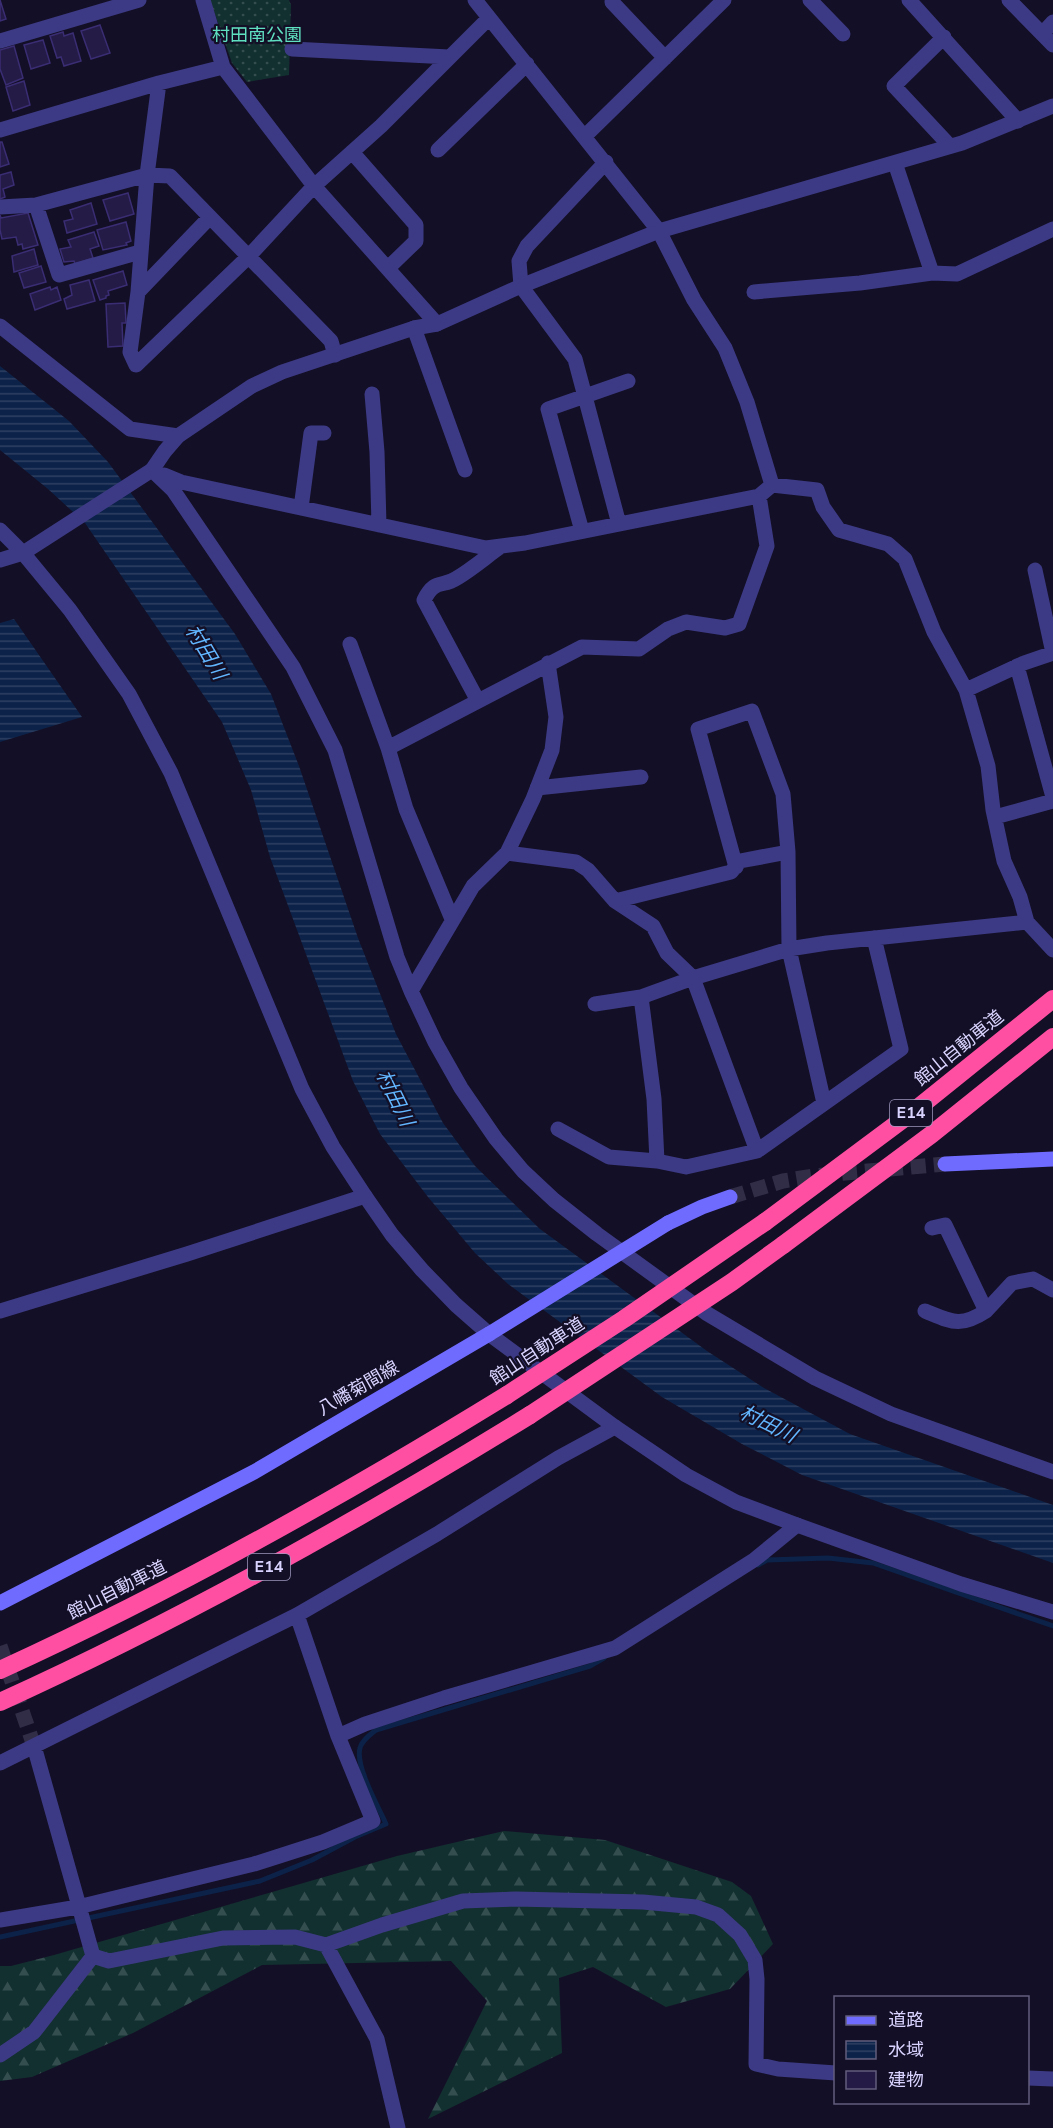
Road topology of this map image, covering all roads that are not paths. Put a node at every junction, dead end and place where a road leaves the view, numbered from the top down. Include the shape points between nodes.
1 (139, 0) edge
2 (203, 0) edge
3 (476, 0) edge
4 (810, 0) edge
5 (909, 0) edge
6 (1009, 0) edge
7 (612, 2) dead end
8 (714, 3) edge
9 (489, 18) junction
10 (1053, 22) edge
11 (843, 34) dead end
12 (1042, 34) junction
13 (944, 37) junction
14 (0, 41) edge
15 (1053, 45) edge
16 (292, 49) dead end
17 (449, 57) junction
18 (665, 58) junction
19 (527, 64) junction
20 (223, 67) junction
21 (159, 83) junction
22 (1053, 106) edge
23 (1018, 121) junction
24 (0, 130) edge
25 (585, 136) junction
26 (950, 146) junction
27 (438, 150) dead end
28 (352, 152) junction
29 (606, 162) junction
30 (895, 163) junction
31 (147, 175) junction
32 (314, 186) junction
33 (36, 205) junction
34 (0, 207) edge
35 (210, 217) junction
36 (1053, 229) edge
37 (659, 231) junction
38 (140, 252) junction
39 (248, 257) junction
40 (388, 268) junction
41 (932, 273) junction
42 (520, 286) junction
43 (138, 292) junction
44 (754, 292) dead end
45 (437, 324) junction
46 (0, 326) edge
47 (414, 328) junction
48 (335, 355) junction
49 (628, 381) dead end
50 (372, 394) dead end
51 (585, 397) junction
52 (324, 433) dead end
53 (178, 436) junction
54 (153, 470) junction
55 (465, 470) dead end
56 (772, 486) junction
57 (759, 496) junction
58 (301, 508) junction
59 (620, 524) junction
60 (379, 525) junction
61 (0, 530) edge
62 (582, 531) junction
63 (500, 547) junction
64 (23, 553) junction
65 (0, 560) edge
66 (1035, 570) dead end
67 (350, 644) dead end
68 (1053, 653) edge
69 (548, 663) junction
70 (1017, 666) junction
71 (966, 690) junction
72 (478, 701) junction
73 (388, 748) junction
74 (641, 777) dead end
75 (537, 788) junction
76 (1053, 799) edge
77 (995, 817) junction
78 (788, 852) junction
79 (507, 854) junction
80 (736, 867) junction
81 (615, 901) junction
82 (452, 919) junction
83 (1027, 922) junction
84 (1047, 932) edge
85 (874, 938) junction
86 (789, 949) junction
87 (1053, 950) edge
88 (693, 978) junction
89 (411, 991) junction
90 (641, 997) junction
91 (1053, 999) edge
92 (595, 1004) dead end
93 (1053, 1036) edge
94 (824, 1103) junction
95 (558, 1129) dead end
96 (757, 1151) junction
97 (1053, 1159) edge
98 (657, 1161) junction
99 (945, 1164) tunnel mouth
100 (364, 1196) junction
101 (730, 1197) tunnel mouth
102 (932, 1228) dead end
103 (1053, 1290) edge
104 (0, 1311) edge
105 (925, 1311) dead end
106 (986, 1311) junction
107 (489, 1334) junction
108 (615, 1427) junction
109 (1053, 1472) edge
110 (797, 1525) junction
111 (0, 1603) edge
112 (1053, 1612) edge
113 (297, 1615) junction
114 (0, 1670) edge
115 (0, 1702) edge
116 (338, 1736) junction
117 (34, 1746) junction
118 (0, 1763) edge
119 (78, 1906) junction
120 (0, 1920) edge
121 (326, 1945) junction
122 (93, 1956) junction
123 (0, 2055) edge
124 (834, 2073) edge
125 (1029, 2078) edge
126 (1053, 2079) edge
127 (398, 2128) edge

1 - 14 street
2 - 20 street
3 - 9 street
4 - 11 street
5 - 13 street
6 - 12 street
7 - 18 street
8 - 18 street
9 - 17 street
9 - 19 street
10 - 12 street
12 - 15 street
13 - 23 street
13 - 26 street via 894,86
16 - 17 street
17 - 28 street
18 - 25 street
19 - 25 street
19 - 27 street
20 - 21 street
20 - 32 street
21 - 24 street
21 - 31 street
22 - 23 street
23 - 26 street
25 - 29 street
26 - 30 street
28 - 32 street
28 - 40 street via 416,225 416,241
29 - 37 street
29 - 42 street via 527,246 519,261
30 - 37 street
30 - 41 street
31 - 33 street
31 - 35 street via 170,176
31 - 38 street
32 - 39 street
32 - 40 street
33 - 34 street
33 - 38 street via 59,275
35 - 39 street
35 - 43 street
36 - 41 street via 957,274
37 - 42 street
37 - 56 street via 724,348 747,402
38 - 43 street
39 - 43 street via 136,365 130,352
39 - 48 street via 331,341
40 - 45 street
41 - 44 street
42 - 45 street
42 - 51 street via 575,359
45 - 47 street
46 - 53 street via 130,429
47 - 48 street
47 - 55 street
48 - 53 street via 252,386
49 - 51 street
50 - 60 street
51 - 59 street
51 - 62 street via 548,409
52 - 58 street via 311,433
53 - 54 street
54 - 58 street via 181,482
54 - 64 street
54 - 89 street via 173,490 293,667 335,750 397,957
56 - 57 street
56 - 71 street via 818,490 823,507 839,530 888,544 905,559 934,632
57 - 59 street
57 - 69 street via 767,546 739,624 725,628 686,622 668,628 639,649 582,647
58 - 60 street
59 - 62 street
60 - 63 street via 486,548
61 - 64 street
62 - 63 street
63 - 72 street via 455,580 429,590 424,600
64 - 65 street
64 - 100 street via 105,659 151,734 176,784 302,1089
66 - 68 street
67 - 73 street
68 - 70 street
69 - 72 street
69 - 75 street via 556,717 552,750
70 - 71 street
70 - 76 street
71 - 77 street via 988,766
72 - 73 street
73 - 82 street via 406,809
74 - 75 street
75 - 79 street
76 - 77 street
77 - 83 street via 1004,861
78 - 80 street via 740,861
78 - 80 street via 783,794 752,711 698,729
78 - 86 street
79 - 81 street via 576,862
79 - 82 street via 473,886
80 - 81 street via 731,872
81 - 88 street via 653,926 667,953
82 - 89 street
83 - 84 street
83 - 85 street
84 - 87 street
85 - 86 street
85 - 94 street via 901,1049
86 - 88 street
86 - 94 street
88 - 90 street
88 - 96 street
89 - 109 street via 461,1088 496,1138 554,1200 597,1234 706,1313 815,1378 891,1414
90 - 92 street
90 - 98 street via 654,1099
91 - 114 highway, 館山自動車道 / E14, bridge via 914,1111 765,1222 507,1395 281,1528
93 - 115 highway, E14, bridge via 932,1134 783,1245 530,1416 226,1592
94 - 96 street
95 - 98 street via 609,1157
96 - 98 street via 686,1167
97 - 99 main road
100 - 104 street
100 - 107 street via 422,1270
101 - 107 main road, 八幡菊間線, bridge via 668,1224
102 - 106 street via 945,1225
103 - 106 street via 1033,1279 1012,1283
105 - 106 street via 956,1324
107 - 108 street
107 - 111 main road, 八幡菊間線 via 254,1472
108 - 110 street via 686,1475 736,1502
108 - 113 street
110 - 112 street via 961,1584
110 - 116 street via 754,1560 615,1648 444,1698
113 - 116 street
113 - 117 street
116 - 119 street via 373,1821 254,1864
117 - 118 street
117 - 119 street
119 - 120 street
119 - 122 street
121 - 122 street via 295,1937 223,1938 109,1961
121 - 124 street via 463,1901 643,1902 696,1907 718,1915 740,1935 755,1960 756,2064
121 - 127 street via 377,2039
122 - 123 street via 34,2032
125 - 126 street

